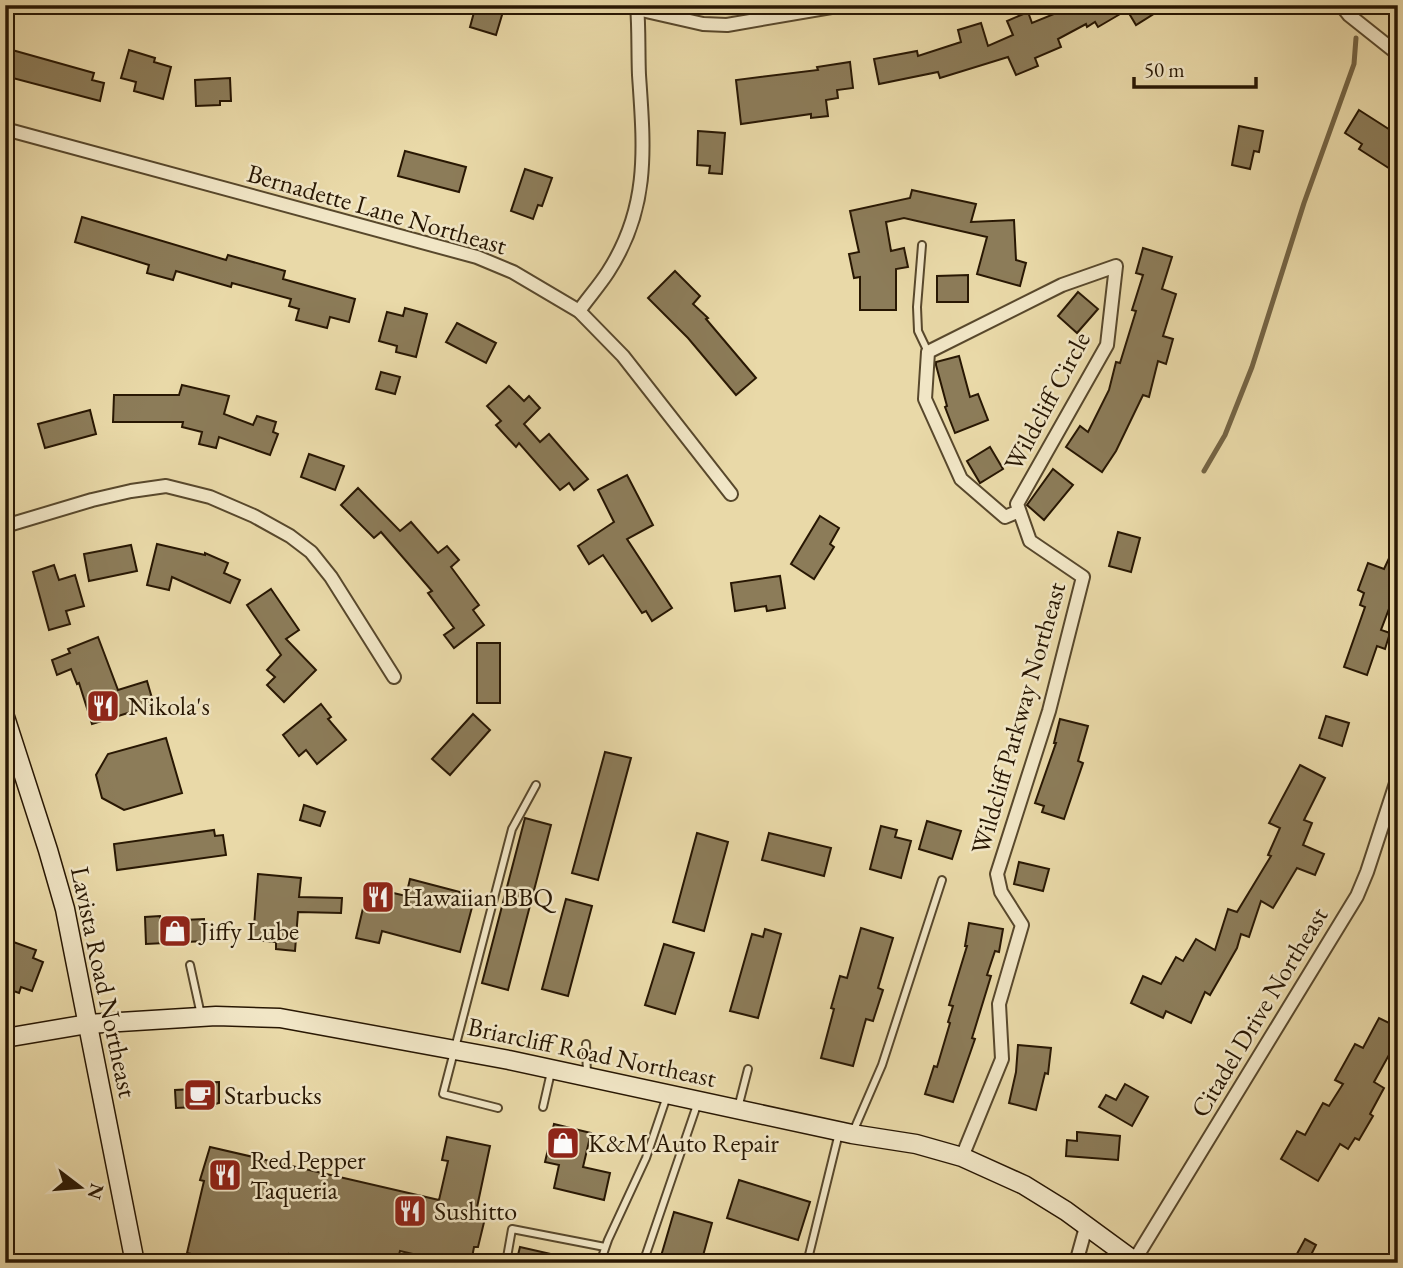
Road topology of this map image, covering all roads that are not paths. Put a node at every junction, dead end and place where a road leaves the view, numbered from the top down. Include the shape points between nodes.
1 (843, 5) edge
2 (1341, 5) edge
3 (637, 7) edge
4 (1398, 54) edge
5 (5, 129) edge
6 (922, 245) dead end
7 (579, 311) junction
8 (928, 352) junction
9 (731, 494) dead end
10 (1019, 511) junction
11 (5, 526) edge
12 (394, 677) dead end
13 (5, 717) edge
14 (1398, 777) edge
15 (536, 785) dead end
16 (942, 880) dead end
17 (190, 965) dead end
18 (202, 1017) junction
19 (88, 1024) junction
20 (5, 1038) edge
21 (586, 1044) dead end
22 (454, 1050) junction
23 (748, 1069) dead end
24 (552, 1070) junction
25 (587, 1078) junction
26 (667, 1094) junction
27 (698, 1101) junction
28 (543, 1107) dead end
29 (498, 1108) dead end
30 (738, 1110) junction
31 (846, 1133) junction
32 (962, 1157) junction
33 (1086, 1227) junction
34 (605, 1247) junction
35 (1136, 1262) edge
36 (135, 1263) edge
37 (506, 1263) edge
38 (600, 1263) edge
39 (643, 1263) edge
40 (807, 1263) edge
41 (1076, 1263) edge

1 - 3 street via 727,25 703,24
2 - 4 street
3 - 7 street via 644,126 640,192 622,247
5 - 7 street, Bernadette Lane Northeast via 477,257 513,272
6 - 8 lane via 918,331
7 - 9 street, Bernadette Lane Northeast via 622,356
8 - 10 street via 925,399 961,479 1005,517
8 - 10 street, Wildcliff Circle via 1062,285 1116,266 1107,345 1017,505
10 - 32 street, Wildcliff Parkway Northeast via 1030,541 1083,578 1049,712 998,874 1001,892 1022,925 999,1004 1002,1059
11 - 12 street via 131,491 166,486 210,497 254,516 312,552
13 - 19 main road, Lavista Road Northeast via 65,909
14 - 35 street, Citadel Drive Northeast via 1357,896
15 - 22 lane via 512,829
16 - 31 lane via 882,1065
17 - 18 lane
18 - 19 main road, Briarcliff Road Northeast
18 - 22 main road, Briarcliff Road Northeast via 280,1018
19 - 20 main road, Briarcliff Road Northeast
19 - 36 main road, Lavista Road Northeast
21 - 25 lane
22 - 24 main road, Briarcliff Road Northeast
22 - 29 lane via 443,1094
23 - 30 lane
24 - 25 main road, Briarcliff Road Northeast
24 - 28 lane
25 - 26 main road, Briarcliff Road Northeast
26 - 27 main road, Briarcliff Road Northeast
26 - 34 lane via 646,1158
27 - 30 main road, Briarcliff Road Northeast
27 - 39 lane
30 - 31 main road, Briarcliff Road Northeast
31 - 32 main road, Briarcliff Road Northeast
31 - 40 lane
32 - 33 main road, Briarcliff Road Northeast via 1024,1185
33 - 35 main road, Briarcliff Road Northeast
33 - 41 street
34 - 37 lane via 512,1229
34 - 38 lane

